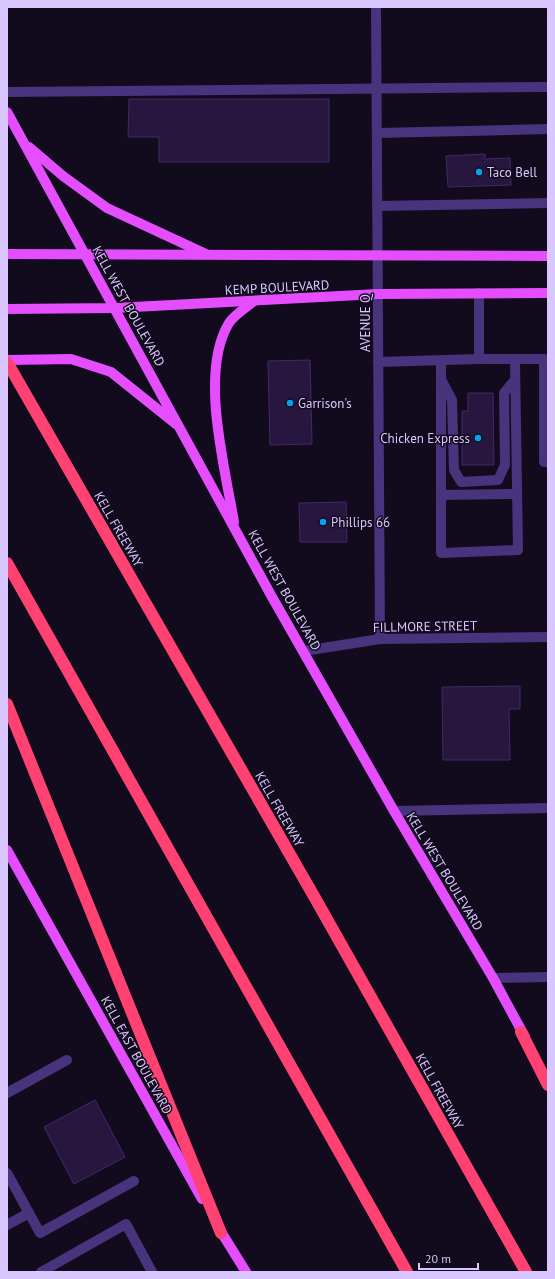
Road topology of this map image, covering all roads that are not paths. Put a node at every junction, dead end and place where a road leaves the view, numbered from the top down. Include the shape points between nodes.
1 (376, 7) edge
2 (548, 87) edge
3 (377, 88) junction
4 (7, 92) edge
5 (7, 112) edge
6 (548, 129) edge
7 (377, 133) junction
8 (24, 143) junction
9 (548, 202) edge
10 (377, 206) junction
11 (7, 254) edge
12 (86, 254) junction
13 (208, 255) junction
14 (378, 256) junction
15 (548, 256) edge
16 (548, 293) edge
17 (378, 294) junction
18 (479, 294) junction
19 (254, 301) junction
20 (115, 308) junction
21 (7, 310) edge
22 (546, 358) edge
23 (479, 359) junction
24 (515, 360) junction
25 (7, 361) edge
26 (441, 361) junction
27 (378, 362) junction
28 (441, 379) junction
29 (514, 381) junction
30 (180, 428) junction
31 (548, 462) edge
32 (517, 494) junction
33 (441, 495) junction
34 (236, 530) junction
35 (7, 562) edge
36 (548, 637) edge
37 (380, 639) junction
38 (304, 651) junction
39 (7, 704) edge
40 (548, 808) edge
41 (394, 811) junction
42 (7, 850) edge
43 (548, 977) edge
44 (493, 978) junction
45 (521, 1032) junction
46 (67, 1060) dead end
47 (548, 1076) edge
48 (548, 1085) edge
49 (7, 1093) edge
50 (7, 1173) edge
51 (134, 1181) dead end
52 (10, 1186) edge
53 (29, 1213) junction
54 (7, 1225) edge
55 (222, 1233) junction
56 (41, 1272) edge
57 (152, 1272) edge
58 (246, 1272) edge
59 (407, 1272) edge
60 (526, 1272) edge

1 - 3 street, AVENUE Q
2 - 3 street
3 - 4 street
3 - 7 street, AVENUE Q
5 - 8 main road, KELL WEST BOULEVARD
6 - 7 street
7 - 10 street, AVENUE Q
8 - 12 main road, KELL WEST BOULEVARD
8 - 13 main road via 107,208
9 - 10 street
10 - 14 street, AVENUE Q
11 - 12 main road
12 - 13 main road
12 - 20 main road, KELL WEST BOULEVARD
13 - 14 main road
14 - 15 main road
14 - 17 street, AVENUE Q
16 - 18 main road, KEMP BOULEVARD
17 - 18 main road, KEMP BOULEVARD
17 - 19 main road, KEMP BOULEVARD
17 - 27 street, AVENUE Q
18 - 23 street
19 - 20 main road, KEMP BOULEVARD
19 - 34 main road via 230,322 219,344 215,369 216,418
20 - 21 main road, KEMP BOULEVARD
20 - 30 main road, KELL WEST BOULEVARD
22 - 24 street
22 - 31 street via 544,462
23 - 24 street
23 - 26 street
24 - 29 street
25 - 30 main road via 70,359 111,372
25 - 60 highway, KELL FREEWAY
26 - 27 street
26 - 28 street
27 - 37 street, AVENUE Q
28 - 29 street via 452,400 454,470 462,482 498,480 506,465 504,393
28 - 33 street
29 - 32 street
30 - 34 main road, KELL WEST BOULEVARD
32 - 33 street
32 - 33 street via 518,550 441,553
34 - 38 main road, KELL WEST BOULEVARD
35 - 59 highway
36 - 37 street, FILLMORE STREET
37 - 38 street, FILLMORE STREET
38 - 41 main road, KELL WEST BOULEVARD
39 - 55 highway
40 - 41 street
41 - 44 main road, KELL WEST BOULEVARD
42 - 55 main road, KELL EAST BOULEVARD
43 - 44 street
44 - 45 main road, KELL WEST BOULEVARD
45 - 47 main road, KELL WEST BOULEVARD
45 - 48 highway
46 - 49 street
50 - 52 street
51 - 53 street via 40,1233
52 - 53 street
53 - 54 street
55 - 58 main road, KELL EAST BOULEVARD
56 - 57 street via 126,1224

